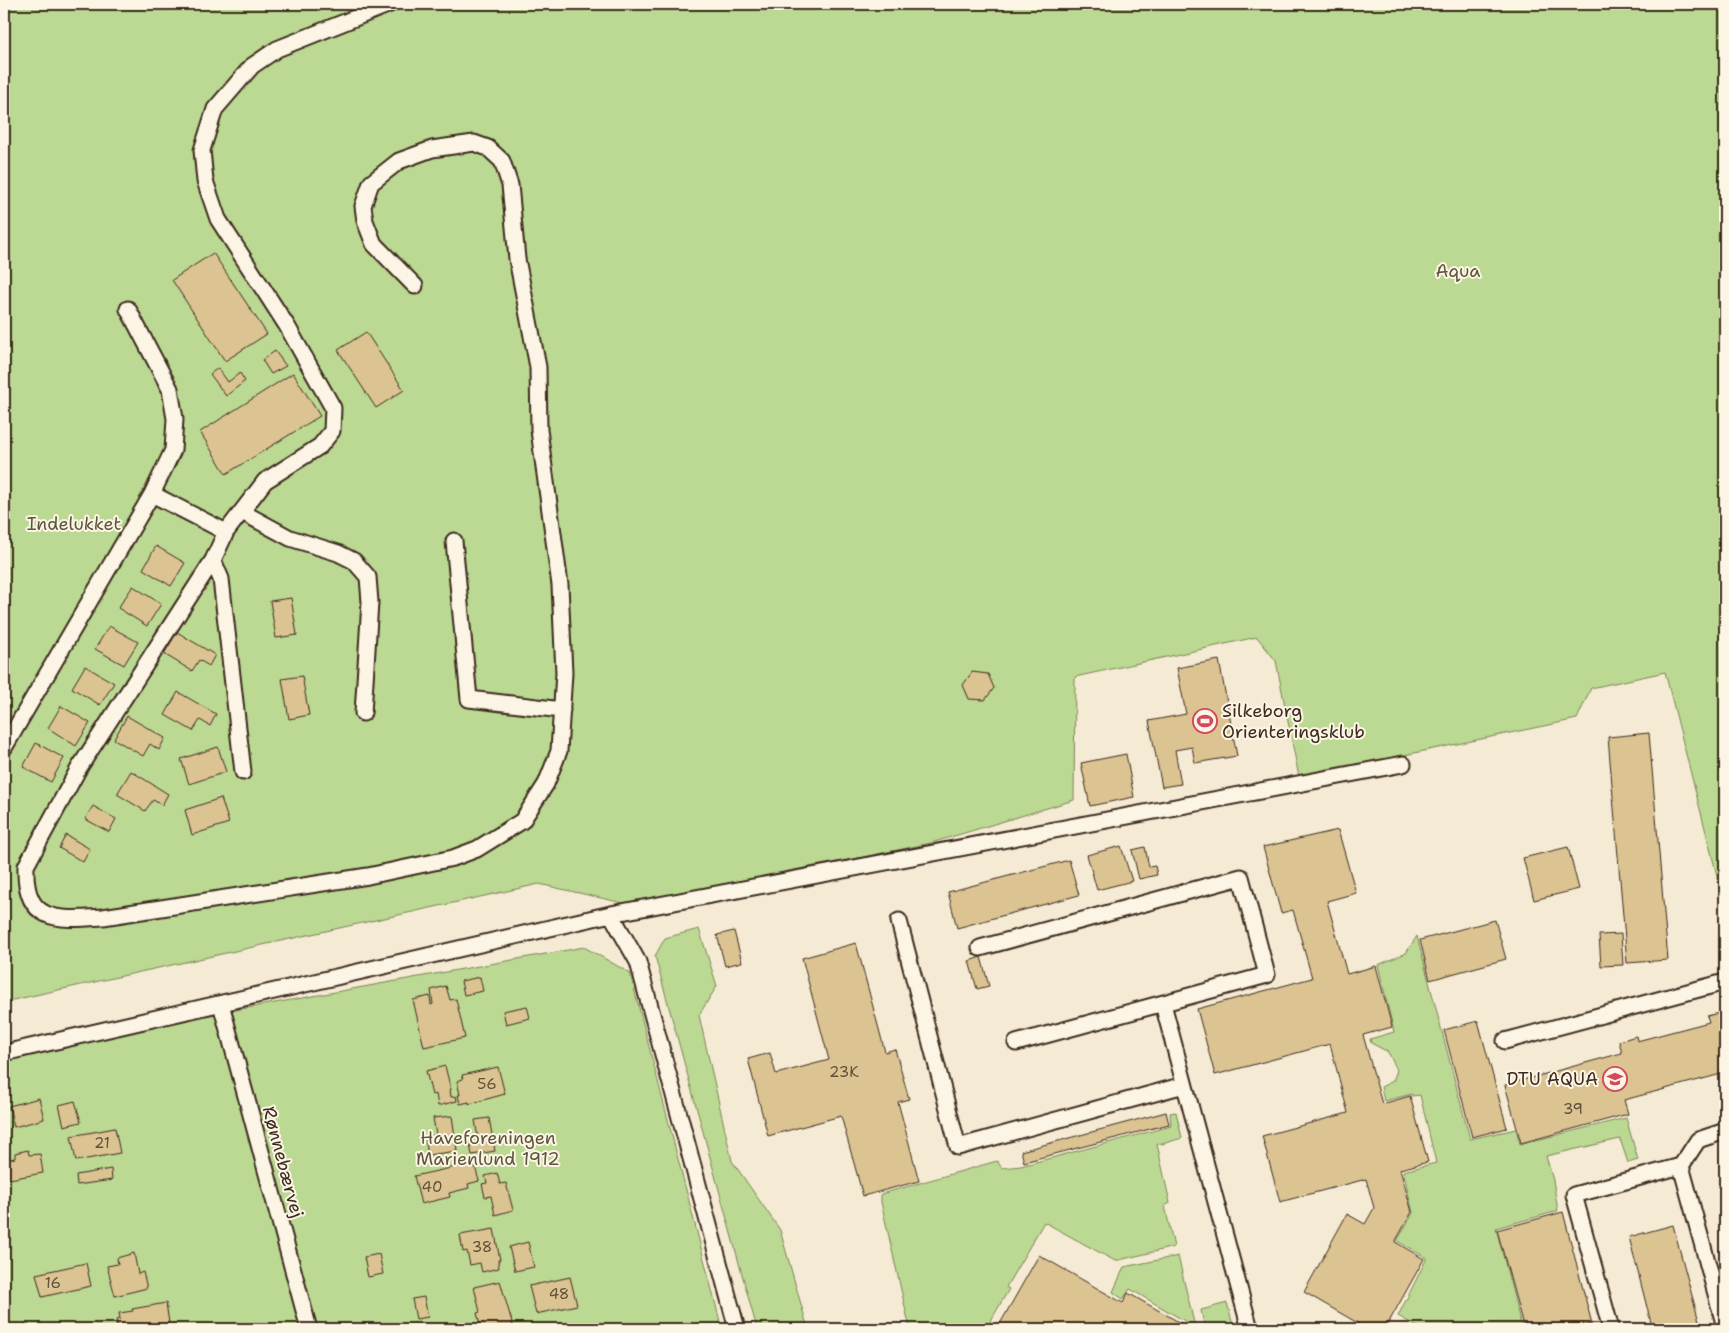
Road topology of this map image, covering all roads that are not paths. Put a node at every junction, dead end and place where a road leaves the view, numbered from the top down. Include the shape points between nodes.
1 (390, 4) edge
2 (415, 286) dead end
3 (128, 308) dead end
4 (152, 494) junction
5 (242, 512) junction
6 (226, 532) junction
7 (454, 541) dead end
8 (213, 560) junction
9 (562, 710) junction
10 (363, 713) dead end
11 (4, 748) edge
12 (1403, 764) dead end
13 (243, 772) dead end
14 (611, 914) junction
15 (899, 921) dead end
16 (980, 948) dead end
17 (1725, 982) edge
18 (221, 1004) junction
19 (1163, 1004) junction
20 (1505, 1041) dead end
21 (1016, 1043) dead end
22 (4, 1053) edge
23 (1184, 1085) junction
24 (1725, 1132) edge
25 (1681, 1166) junction
26 (1725, 1327) edge
27 (309, 1329) edge
28 (737, 1329) edge
29 (1250, 1329) edge
30 (1611, 1329) edge

1 - 5 lane via 277,49 252,66 215,109 202,150 205,181 218,219 287,326 333,408 332,431 320,446 265,481
2 - 9 lane via 374,244 363,206 371,183 399,161 432,149 474,144 488,148 502,161 510,185 517,259 538,367 538,430 560,585 564,673
3 - 4 lane via 170,389 175,419 173,450
4 - 6 lane
4 - 11 lane
5 - 6 lane
5 - 10 lane via 290,538 354,561 368,577 370,602
6 - 8 lane
7 - 9 lane via 469,699
8 - 9 lane via 79,768 26,866 29,896 35,907 50,916 72,919 103,917 368,876 453,858 477,849 522,821 546,784 559,751
8 - 13 lane via 221,579
12 - 14 lane
14 - 18 lane
14 - 28 lane via 638,962
15 - 23 lane via 958,1147
16 - 19 lane via 1241,877 1267,975
17 - 20 lane
18 - 22 lane
18 - 27 lane, Rønnebærvej
19 - 21 lane
19 - 23 lane
23 - 29 lane
24 - 25 lane via 1698,1140
25 - 26 lane
25 - 30 lane via 1574,1195

